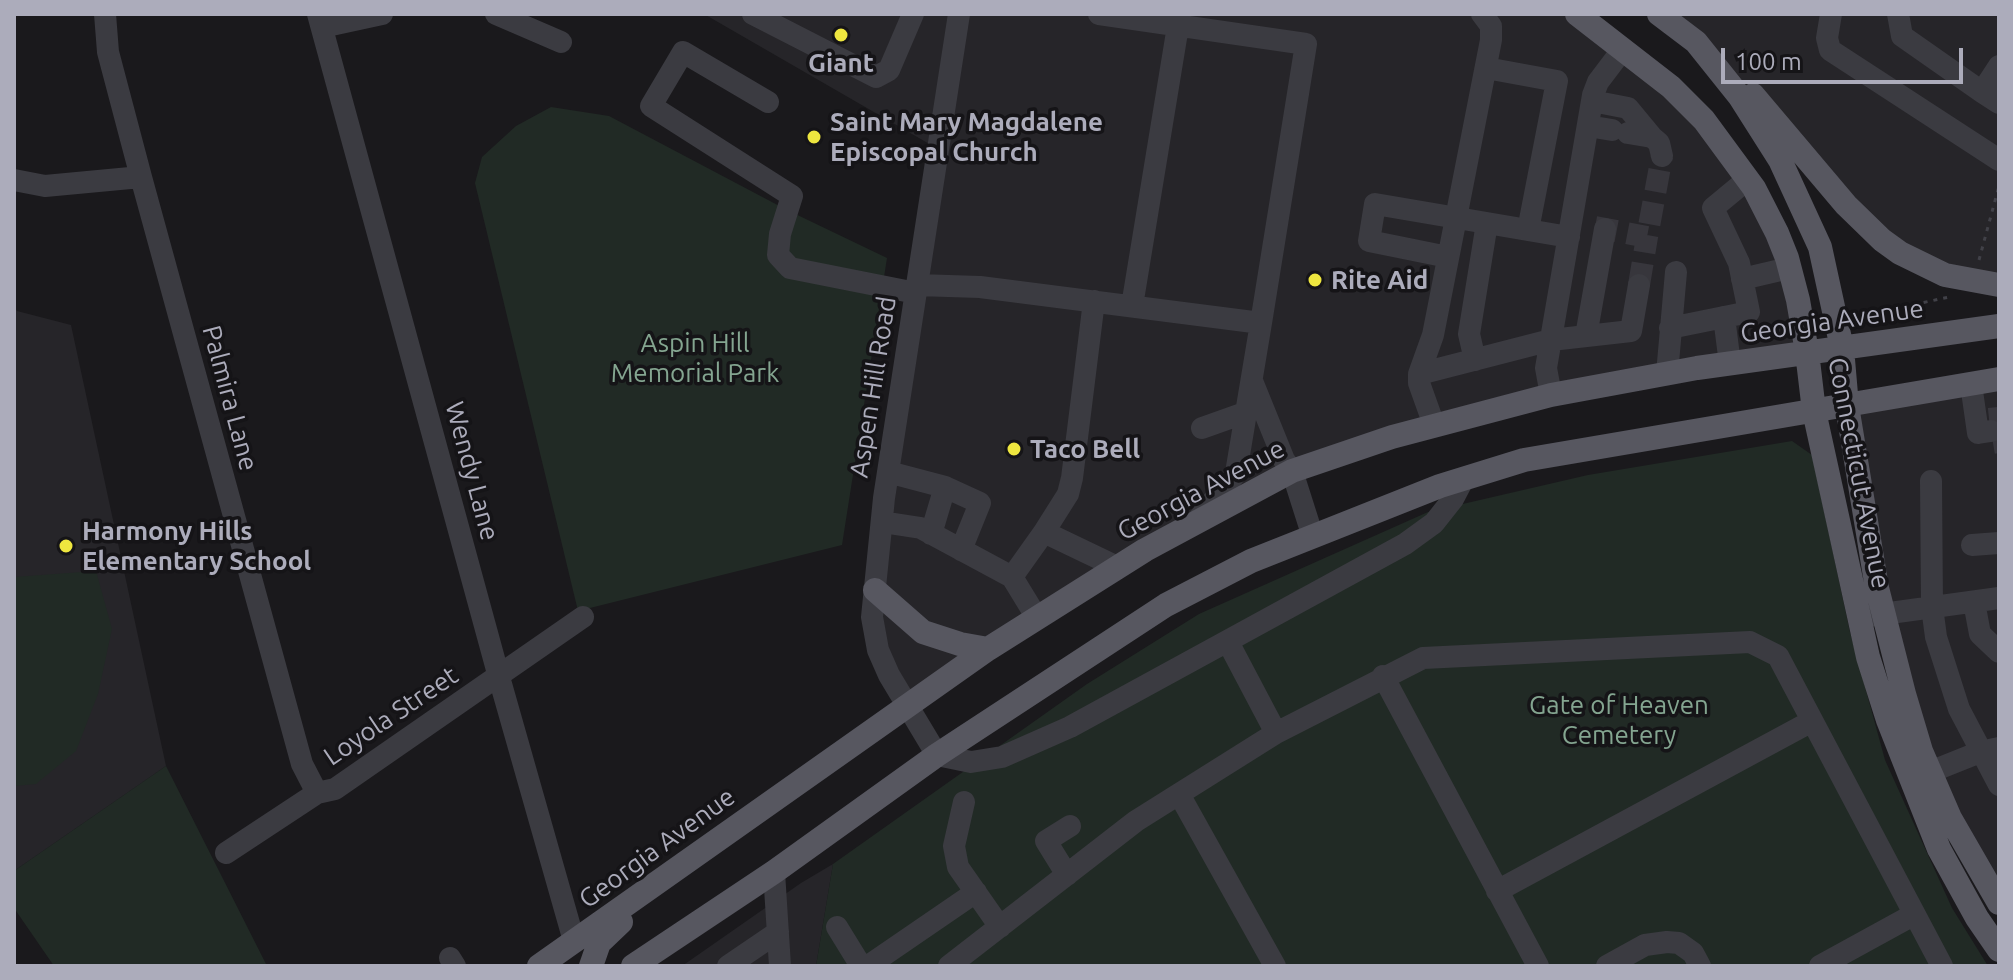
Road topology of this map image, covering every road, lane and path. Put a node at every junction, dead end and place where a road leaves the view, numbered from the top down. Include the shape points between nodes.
1 (105, 14) edge
2 (382, 14) edge
3 (496, 14) edge
4 (753, 14) edge
5 (913, 14) edge
6 (959, 14) edge
7 (1099, 14) edge
8 (1482, 14) edge
9 (1577, 14) edge
10 (1659, 14) edge
11 (1831, 14) edge
12 (1898, 14) edge
13 (320, 20) edge
14 (1178, 26) junction
15 (561, 42) dead end
16 (1696, 42) junction
17 (1623, 49) junction
18 (1999, 66) edge
19 (1486, 68) junction
20 (1991, 98) edge
21 (1592, 101) junction
22 (768, 102) dead end
23 (1588, 126) junction
24 (1999, 160) edge
25 (141, 177) junction
26 (1748, 179) junction
27 (14, 180) edge
28 (1456, 217) junction
29 (1487, 223) junction
30 (1528, 230) junction
31 (1570, 230) junction
32 (1448, 257) junction
33 (1789, 268) junction
34 (1676, 272) dead end
35 (1742, 279) junction
36 (1639, 285) tunnel mouth
37 (1999, 285) edge
38 (917, 289) junction
39 (1094, 301) junction
40 (1132, 306) junction
41 (1724, 317) junction
42 (1261, 323) junction
43 (1999, 326) edge
44 (1670, 328) junction
45 (1586, 336) junction
46 (1551, 340) junction
47 (1842, 348) junction
48 (1807, 352) junction
49 (1475, 360) junction
50 (1730, 364) junction
51 (1419, 374) junction
52 (1667, 374) junction
53 (1999, 379) edge
54 (1252, 380) junction
55 (1971, 384) junction
56 (1551, 395) junction
57 (1847, 406) junction
58 (1814, 411) junction
59 (1247, 412) junction
60 (1434, 425) junction
61 (1202, 428) dead end
62 (1989, 432) dead end
63 (1292, 471) junction
64 (888, 472) junction
65 (1464, 478) junction
66 (1931, 481) dead end
67 (945, 487) junction
68 (882, 522) junction
69 (1196, 522) junction
70 (1044, 532) junction
71 (931, 534) junction
72 (1313, 537) junction
73 (1999, 543) edge
74 (1972, 545) dead end
75 (961, 550) junction
76 (1117, 567) junction
77 (1012, 577) junction
78 (875, 590) junction
79 (1999, 598) edge
80 (1974, 602) junction
81 (1932, 607) junction
82 (1884, 615) junction
83 (1859, 616) junction
84 (583, 617) dead end
85 (1037, 618) junction
86 (1228, 642) junction
87 (988, 649) junction
88 (1999, 652) edge
89 (1383, 676) junction
90 (499, 677) junction
91 (906, 705) junction
92 (1812, 721) junction
93 (1276, 733) junction
94 (1993, 747) edge
95 (937, 755) junction
96 (1930, 772) junction
97 (1999, 785) edge
98 (317, 793) junction
99 (1179, 794) junction
100 (964, 802) dead end
101 (1070, 826) dead end
102 (226, 853) dead end
103 (686, 862) junction
104 (774, 872) junction
105 (1067, 875) junction
106 (1497, 891) junction
107 (976, 892) junction
108 (1999, 903) edge
109 (1913, 915) junction
110 (837, 927) dead end
111 (1000, 927) junction
112 (778, 932) junction
113 (574, 941) junction
114 (1999, 950) edge
115 (539, 966) edge
116 (572, 966) edge
117 (591, 966) edge
118 (633, 966) edge
119 (728, 966) edge
120 (780, 966) edge
121 (861, 966) edge
122 (868, 966) edge
123 (949, 966) edge
124 (1275, 966) edge
125 (1538, 966) edge
126 (1607, 966) edge
127 (1700, 966) edge
128 (1820, 966) edge
129 (1942, 966) edge

1 - 25 street, Palmira Lane via 108,52
2 - 13 street
3 - 15 street
4 - 5 street via 876,77 889,70
6 - 38 street, Aspen Hill Road
7 - 14 street
8 - 19 street via 1491,26
9 - 17 main road, Connecticut Avenue
10 - 16 main road, Connecticut Avenue
11 - 24 street via 1830,50
12 - 20 street via 1902,36
13 - 90 street, Wendy Lane
14 - 40 street
14 - 42 street via 1306,44
16 - 37 main road via 1741,82 1882,240 1945,275
16 - 47 main road, Connecticut Avenue via 1740,97 1809,219 1829,279
17 - 21 street via 1598,82
17 - 26 main road, Connecticut Avenue via 1688,103
18 - 20 street
19 - 28 street
19 - 30 street via 1557,81
21 - 23 street
21 - 23 street via 1628,108 1657,146 1620,131
22 - 38 street via 683,52 651,106 792,196 778,255 790,268
23 - 31 street
25 - 27 street via 45,186
25 - 98 street, Palmira Lane via 302,764
26 - 33 main road, Connecticut Avenue
26 - 35 street via 1713,208
28 - 29 street
28 - 32 street
28 - 32 street via 1375,204 1369,241
29 - 30 street
29 - 49 street via 1469,334
30 - 31 street
31 - 45 street via 1600,228
31 - 46 street
32 - 51 street via 1433,335
33 - 35 street
33 - 48 main road, Connecticut Avenue
34 - 44 street
35 - 41 street via 1749,312
36 - 45 street via 1631,331
38 - 39 street via 980,287
38 - 64 street, Aspen Hill Road
39 - 40 street
39 - 70 street via 1072,478
40 - 42 street
41 - 44 street
41 - 50 street
42 - 54 street
43 - 47 main road, Georgia Avenue
44 - 52 street
45 - 46 street
46 - 49 street
46 - 56 street via 1546,368
47 - 48 main road, Georgia Avenue
47 - 57 main road, Connecticut Avenue
48 - 50 main road, Georgia Avenue
48 - 58 main road, Connecticut Avenue
49 - 51 street
50 - 52 main road, Georgia Avenue
51 - 60 street
52 - 56 main road, Georgia Avenue
53 - 55 main road
54 - 59 street
54 - 63 street
55 - 57 main road
55 - 62 street via 1978,433
56 - 60 main road, Georgia Avenue
57 - 58 main road
57 - 82 main road, Connecticut Avenue
58 - 65 main road via 1540,457
58 - 83 main road, Connecticut Avenue
59 - 61 street
59 - 69 street via 1236,473
60 - 63 main road, Georgia Avenue
63 - 69 main road, Georgia Avenue
63 - 72 street
64 - 67 street
64 - 68 street, Aspen Hill Road
65 - 72 main road
65 - 86 street via 1434,523 1405,544
66 - 81 street
67 - 71 street
67 - 75 street via 980,503
68 - 71 street
68 - 78 street, Aspen Hill Road
69 - 76 main road, Georgia Avenue
70 - 76 street
70 - 77 street
71 - 75 street
72 - 95 main road via 1251,561 1166,605
73 - 74 street
75 - 77 street
76 - 85 main road, Georgia Avenue
77 - 85 street
78 - 87 main road via 923,632
78 - 91 street, Aspen Hill Road via 872,617 878,650
79 - 80 street
80 - 81 street
80 - 88 street via 1980,634
81 - 82 street
81 - 94 street via 1959,709
82 - 83 street
82 - 96 main road, Connecticut Avenue
83 - 114 main road, Connecticut Avenue via 1888,720 1939,849
84 - 90 street, Loyola Street
85 - 87 main road, Georgia Avenue
86 - 93 street
86 - 95 street via 1070,727 1002,757 971,762
87 - 91 main road, Georgia Avenue
89 - 92 street via 1423,658 1750,642 1778,656
89 - 93 street
89 - 106 street
90 - 98 street, Loyola Street via 335,789
90 - 113 street, Wendy Lane
91 - 95 street, Aspen Hill Road
91 - 103 main road, Georgia Avenue
92 - 106 street
92 - 109 street
93 - 99 street
94 - 96 street
94 - 97 street
95 - 104 main road
96 - 108 main road, Connecticut Avenue
98 - 102 street, Loyola Street
99 - 105 street
99 - 124 street
100 - 107 street via 954,846 958,867
101 - 105 street via 1046,841
103 - 113 main road, Georgia Avenue
103 - 117 main road via 676,882 610,930
104 - 112 street
104 - 118 main road
105 - 111 street
106 - 125 street
107 - 111 street
107 - 122 street
109 - 128 street
109 - 129 street
110 - 121 street
111 - 123 street
112 - 119 street
112 - 120 street
113 - 115 main road, Georgia Avenue
113 - 116 main road
126 - 127 street via 1645,945 1667,942 1693,953

